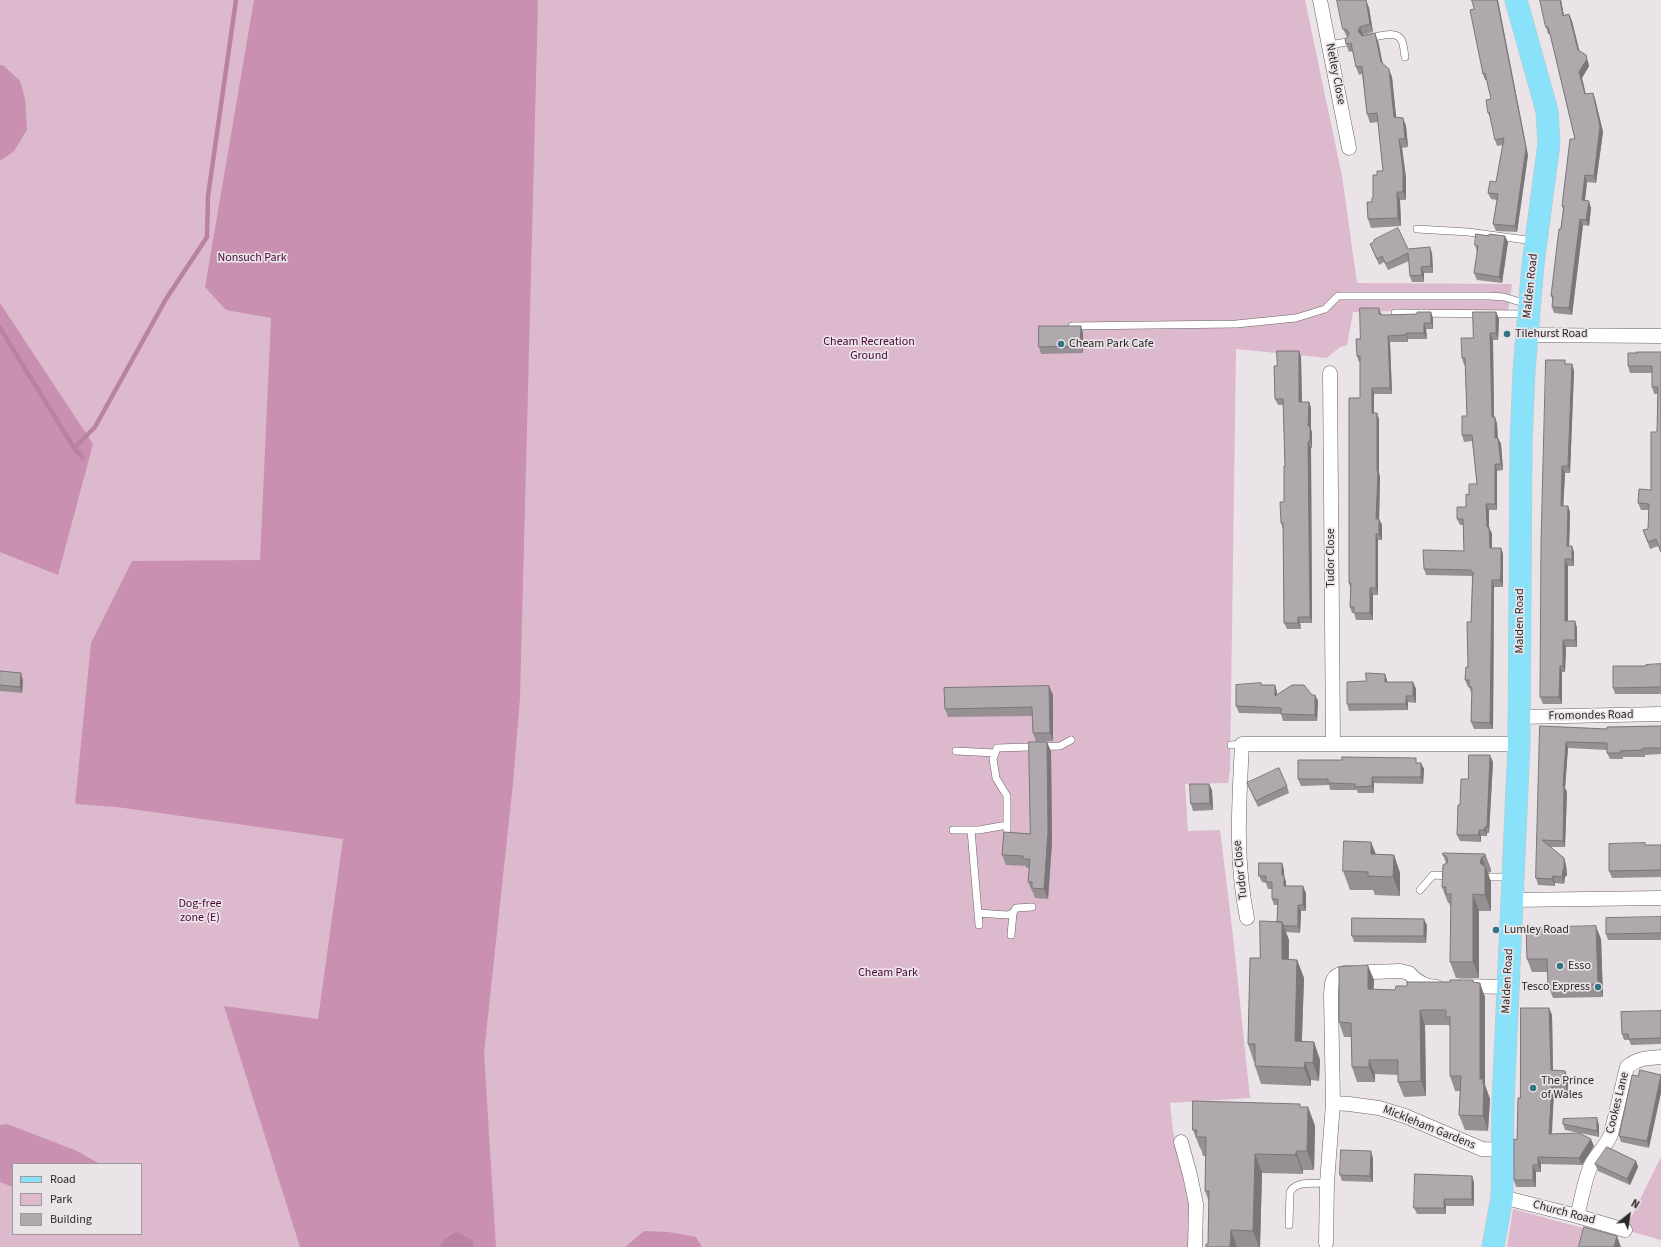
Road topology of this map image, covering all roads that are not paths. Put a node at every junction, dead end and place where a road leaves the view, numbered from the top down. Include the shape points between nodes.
1 (1320, 0) edge
2 (1516, 0) edge
3 (1366, 39) edge
4 (1347, 42) edge
5 (1329, 45) junction
6 (1405, 57) dead end
7 (1349, 148) dead end
8 (1417, 229) dead end
9 (1536, 241) junction
10 (1395, 313) edge
11 (1527, 317) junction
12 (1065, 326) edge
13 (1661, 336) edge
14 (1330, 373) dead end
15 (1661, 714) edge
16 (1520, 717) junction
17 (1071, 740) dead end
18 (1332, 743) junction
19 (1519, 744) junction
20 (956, 751) dead end
21 (995, 753) junction
22 (953, 830) dead end
23 (971, 830) junction
24 (1449, 876) edge
25 (1420, 890) dead end
26 (1661, 898) edge
27 (1511, 900) junction
28 (1032, 907) dead end
29 (978, 913) junction
30 (1013, 913) junction
31 (1247, 918) dead end
32 (979, 926) dead end
33 (1011, 935) dead end
34 (1508, 987) junction
35 (1661, 1057) edge
36 (1333, 1103) junction
37 (1181, 1142) dead end
38 (1502, 1150) junction
39 (1327, 1183) junction
40 (1502, 1197) junction
41 (1577, 1216) junction
42 (1289, 1225) dead end
43 (1625, 1230) dead end
44 (1326, 1243) dead end
45 (1195, 1247) edge
46 (1493, 1247) edge

1 - 5 street, Netley Close
2 - 9 main road, Malden Road via 1547,112 1549,143
3 - 6 lane via 1394,34 1399,36
4 - 5 lane
5 - 7 street, Netley Close
8 - 9 lane via 1468,232
9 - 11 main road, Malden Road
10 - 11 lane
11 - 12 lane via 1504,297 1338,296 1325,308 1296,318 1236,324
11 - 13 street
11 - 16 main road, Malden Road via 1521,443
14 - 18 street, Tudor Close
15 - 16 street, Fromondes Road
16 - 19 main road, Malden Road
17 - 21 lane via 1060,746 997,748
18 - 19 street, Tudor Close
18 - 31 street, Tudor Close via 1237,745 1238,836 1242,892
19 - 27 main road, Malden Road via 1502,877
20 - 21 lane
21 - 23 lane via 993,759 996,778 1008,796 1007,827
22 - 23 lane
23 - 29 lane
24 - 25 lane via 1433,875
26 - 27 street
27 - 34 main road, Malden Road
28 - 30 lane via 1016,908
29 - 30 lane
29 - 32 lane
30 - 33 lane
34 - 36 street via 1431,987 1413,978 1409,973 1400,971 1338,974 1332,981
34 - 38 main road, Malden Road
35 - 41 street, Cookes Lane via 1642,1058 1627,1067 1611,1134 1588,1173
36 - 38 street, Mickleham Gardens via 1379,1108 1405,1116 1482,1149
36 - 39 street
37 - 45 street via 1196,1204
38 - 40 main road, Malden Road
39 - 42 lane via 1298,1184 1292,1188
39 - 44 street
40 - 41 street, Church Road
40 - 46 main road, Malden Road
41 - 43 street, Church Road

